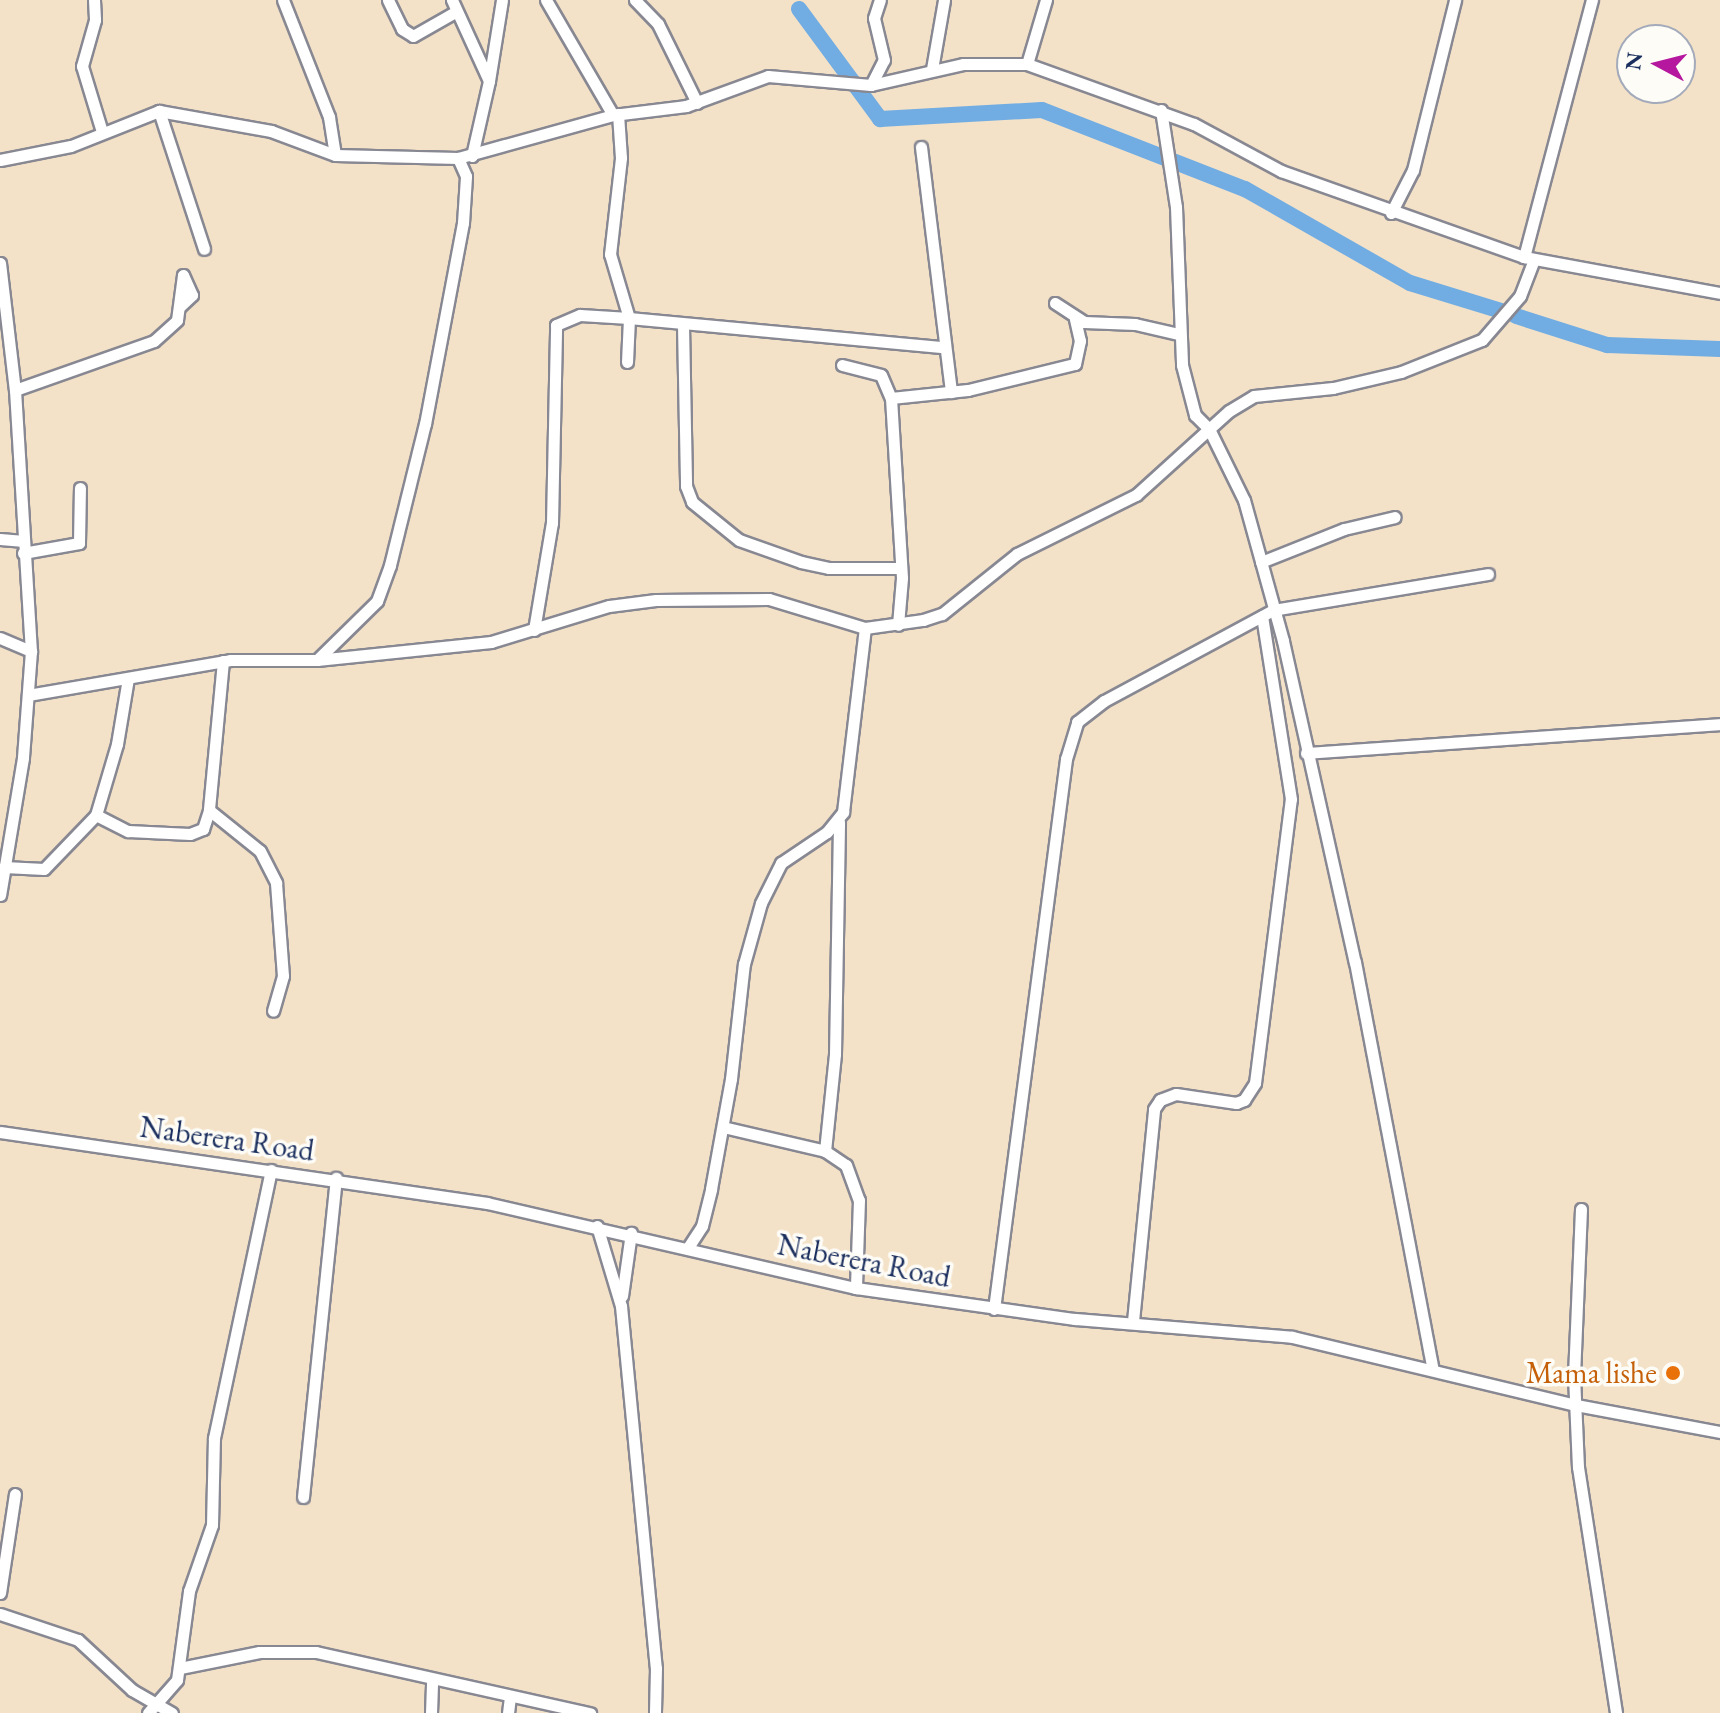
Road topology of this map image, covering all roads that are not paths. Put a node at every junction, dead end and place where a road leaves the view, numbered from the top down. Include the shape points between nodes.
1 (94, 0) edge
2 (283, 0) edge
3 (388, 0) edge
4 (502, 0) edge
5 (546, 0) edge
6 (635, 0) edge
7 (880, 0) edge
8 (944, 0) edge
9 (1046, 0) edge
10 (1455, 0) edge
11 (1592, 0) edge
12 (454, 6) edge
13 (1027, 64) junction
14 (932, 69) junction
15 (489, 81) junction
16 (871, 85) junction
17 (697, 103) junction
18 (1161, 110) junction
19 (159, 111) junction
20 (615, 115) junction
21 (102, 132) junction
22 (921, 147) dead end
23 (335, 155) junction
24 (472, 156) junction
25 (458, 158) junction
26 (0, 160) edge
27 (1391, 213) junction
28 (204, 249) dead end
29 (1529, 258) junction
30 (0, 263) edge
31 (1720, 293) edge
32 (1055, 303) dead end
33 (180, 306) dead end
34 (629, 318) junction
35 (1075, 319) junction
36 (683, 325) junction
37 (1178, 334) junction
38 (941, 347) junction
39 (627, 362) dead end
40 (842, 365) dead end
41 (15, 390) junction
42 (951, 392) junction
43 (891, 398) junction
44 (1209, 429) junction
45 (80, 488) dead end
46 (1395, 517) dead end
47 (0, 539) edge
48 (22, 547) junction
49 (1261, 562) junction
50 (901, 568) junction
51 (1488, 574) dead end
52 (1273, 610) junction
53 (1262, 616) junction
54 (898, 625) junction
55 (865, 628) junction
56 (534, 630) junction
57 (0, 638) edge
58 (31, 651) junction
59 (317, 660) junction
60 (223, 661) junction
61 (128, 678) junction
62 (28, 695) junction
63 (1720, 724) edge
64 (1306, 753) junction
65 (209, 810) junction
66 (96, 815) junction
67 (839, 822) junction
68 (4, 867) junction
69 (0, 895) edge
70 (273, 1011) dead end
71 (723, 1127) junction
72 (0, 1132) edge
73 (825, 1151) junction
74 (271, 1170) junction
75 (336, 1178) junction
76 (1581, 1209) dead end
77 (597, 1226) junction
78 (631, 1233) junction
79 (689, 1246) junction
80 (856, 1288) junction
81 (621, 1306) junction
82 (994, 1309) junction
83 (1133, 1321) junction
84 (1433, 1369) junction
85 (1576, 1405) junction
86 (1720, 1432) edge
87 (15, 1494) dead end
88 (303, 1497) dead end
89 (0, 1593) edge
90 (0, 1614) edge
91 (180, 1668) junction
92 (432, 1679) junction
93 (510, 1696) junction
94 (156, 1702) junction
95 (148, 1713) edge
96 (172, 1713) edge
97 (431, 1713) edge
98 (508, 1713) edge
99 (590, 1713) edge
100 (655, 1713) edge
101 (1616, 1713) edge

1 - 21 street via 95,20 82,66
2 - 23 street via 329,117
3 - 12 street via 402,29 413,36
4 - 15 street
5 - 20 street
6 - 17 street via 658,24
7 - 16 street via 874,18 884,60
8 - 14 street
9 - 13 street
10 - 27 street via 1413,170
11 - 29 street
12 - 15 street
13 - 14 street via 979,62
13 - 18 street
14 - 16 street
15 - 24 street
16 - 17 street via 768,76
17 - 20 street
18 - 27 street via 1281,171
18 - 37 street via 1176,207
19 - 21 street
19 - 23 street via 271,131
19 - 28 street
20 - 24 street
20 - 34 street via 622,144 610,254
21 - 26 street via 51,152
22 - 38 street
23 - 25 street
24 - 25 street
25 - 59 street via 466,176 463,223 425,424 390,565 377,601
27 - 29 street
29 - 31 street
29 - 44 street via 1520,296 1482,340 1401,372 1333,388 1262,393
30 - 41 street
32 - 35 street
33 - 41 street via 177,320 154,341
34 - 36 street
34 - 39 street
34 - 56 street via 580,315 559,322 554,330 554,496
35 - 37 street
35 - 42 street via 1080,341 1075,364
36 - 38 street
36 - 50 street via 686,486 692,502 739,540 801,562 829,568
37 - 44 street via 1192,408
38 - 42 street
40 - 43 street via 881,375
41 - 48 street
42 - 43 street
43 - 50 street
44 - 49 street via 1244,500
44 - 54 street via 1136,495 1017,554 942,614
45 - 48 street via 79,543
46 - 49 street
47 - 48 street
48 - 58 street
49 - 52 street
50 - 54 street
51 - 52 street
52 - 53 street
52 - 64 street
53 - 82 street via 1104,701 1077,722 1066,759
53 - 83 street via 1291,799 1255,1083 1236,1103 1176,1094 1160,1100 1154,1109
54 - 55 street
55 - 56 street via 798,604 737,597 623,604
55 - 67 street
56 - 59 street via 491,642
57 - 58 street
58 - 62 street
59 - 60 street
60 - 61 street
60 - 65 street
61 - 62 street
61 - 66 street via 117,744
62 - 68 street
63 - 64 street
64 - 84 street via 1355,962
65 - 66 street via 203,829 190,834 124,830
65 - 70 street via 260,851 276,883 283,976
66 - 68 street via 44,869
67 - 71 street via 781,863 769,881 744,964
67 - 73 street via 835,1054
68 - 69 street
71 - 73 street
71 - 79 street via 704,1220
72 - 74 street, Naberera Road
73 - 80 street via 846,1165 857,1186
74 - 75 street, Naberera Road
74 - 91 street via 217,1424 216,1505 189,1591
75 - 77 street, Naberera Road
75 - 88 street
76 - 85 street
77 - 78 street, Naberera Road
77 - 81 street
78 - 79 street, Naberera Road
78 - 81 street
79 - 80 street, Naberera Road
80 - 82 street, Naberera Road
81 - 100 street via 655,1656
82 - 83 street, Naberera Road
83 - 84 street, Naberera Road via 1292,1337
84 - 85 street, Naberera Road
85 - 86 street, Naberera Road
85 - 101 street via 1578,1467
87 - 89 street
90 - 94 street via 78,1640 109,1672
91 - 92 street via 288,1649
91 - 94 street via 172,1691
92 - 93 street
92 - 97 street
93 - 98 street
93 - 99 street
94 - 95 street
94 - 96 street

